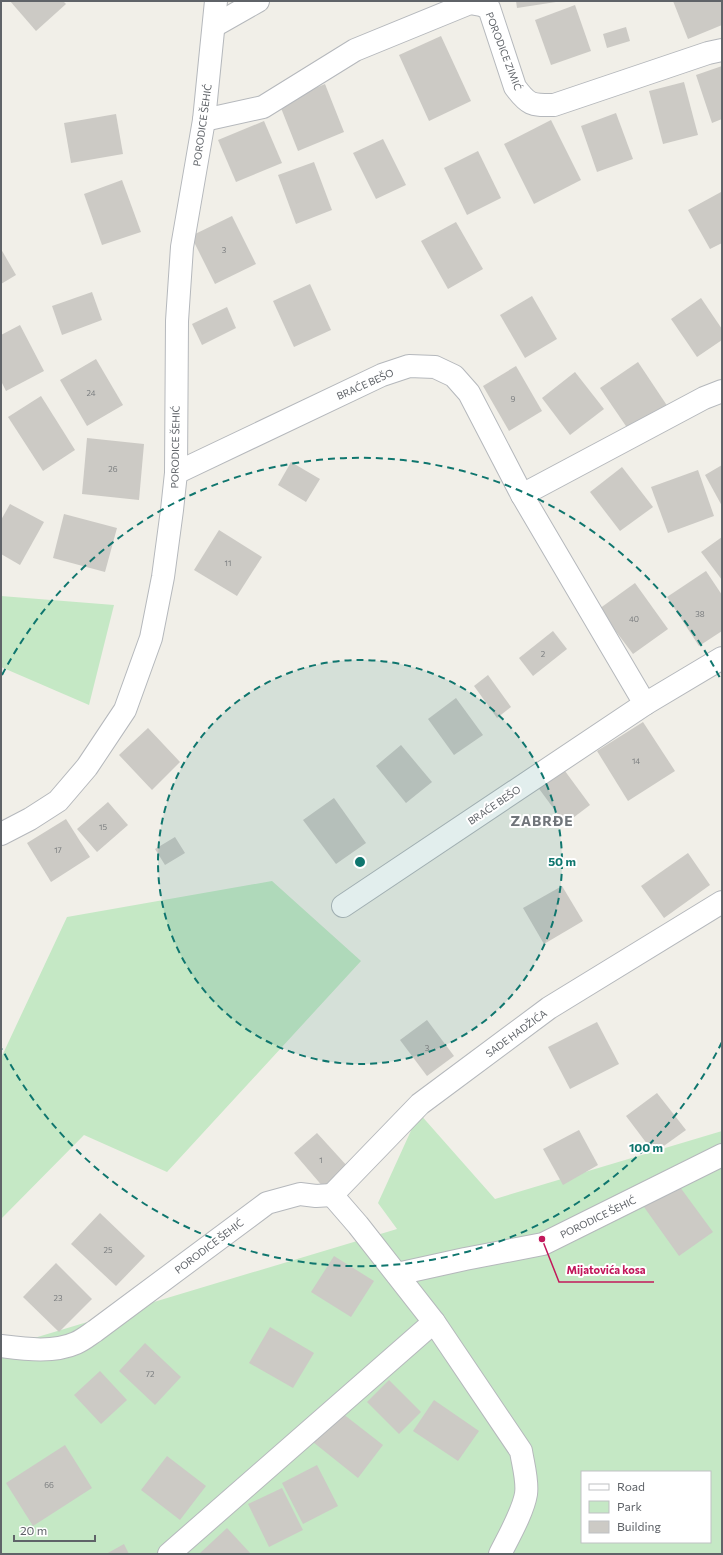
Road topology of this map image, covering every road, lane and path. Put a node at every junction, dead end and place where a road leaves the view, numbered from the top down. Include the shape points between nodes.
1 (216, 1) edge
2 (258, 1) edge
3 (214, 26) junction
4 (722, 50) edge
5 (204, 120) junction
6 (722, 391) edge
7 (176, 473) junction
8 (522, 495) junction
9 (722, 658) edge
10 (645, 704) junction
11 (1, 834) edge
12 (722, 902) edge
13 (343, 906) dead end
14 (722, 1155) edge
15 (332, 1195) junction
16 (397, 1274) junction
17 (434, 1322) junction
18 (1, 1346) edge
19 (169, 1554) edge
20 (500, 1554) edge

1 - 3 street, PORODICE ŠEHIĆ
2 - 3 street
3 - 5 street, PORODICE ŠEHIĆ
4 - 5 street, PORODICE ZIMIĆ via 554,105 532,105 516,87 489,8 470,3 355,50 263,107
5 - 7 street, PORODICE ŠEHIĆ via 182,247 177,321
6 - 8 street via 704,398
7 - 8 street, BRAĆE BEŠO via 382,375 409,366 435,367 454,376 470,393
7 - 11 street, PORODICE ŠEHIĆ via 163,577 151,638 125,710 87,767 58,801
8 - 10 street, BRAĆE BEŠO
9 - 10 street, BRAĆE BEŠO
10 - 13 street, BRAĆE BEŠO
12 - 15 street, SADE HADŽIĆA via 550,1008 420,1104
14 - 16 street, PORODICE ŠEHIĆ via 543,1244
15 - 16 street
15 - 18 street, PORODICE ŠEHIĆ via 300,1194 267,1203 95,1332 76,1343 53,1349
16 - 17 street
17 - 19 street
17 - 20 street via 521,1451 526,1494

